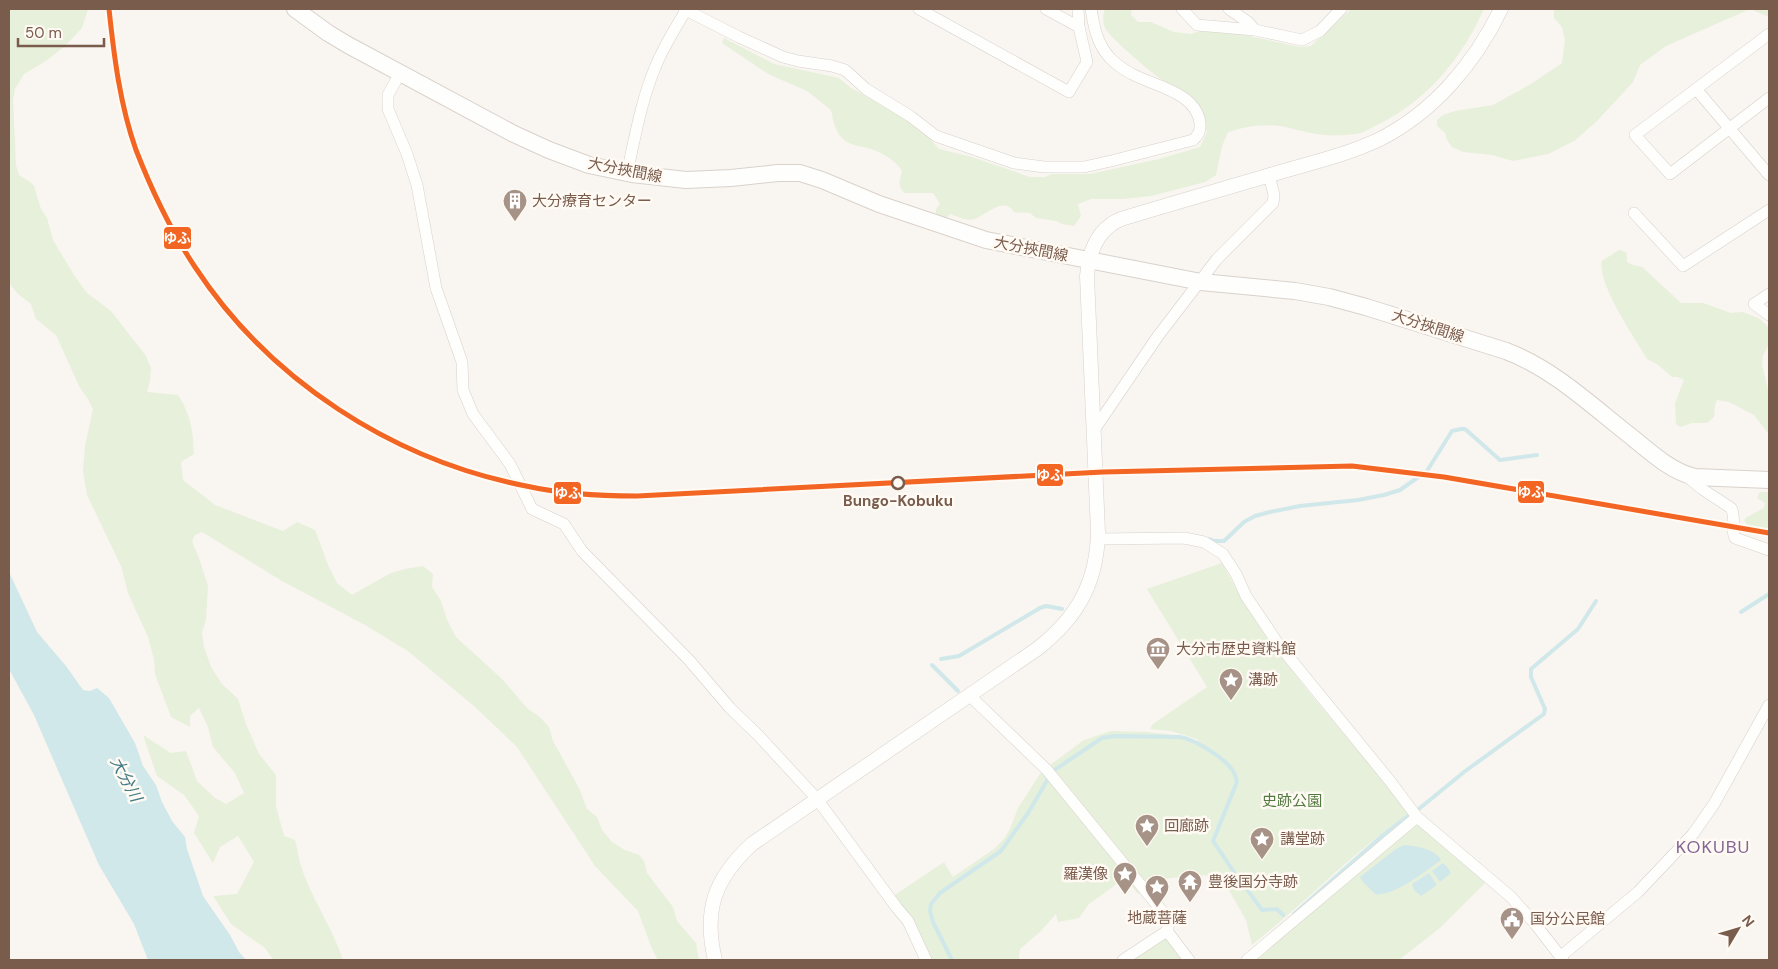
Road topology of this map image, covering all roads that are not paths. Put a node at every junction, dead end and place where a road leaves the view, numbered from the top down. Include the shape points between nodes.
1 (295, 9) edge
2 (685, 9) edge
3 (919, 9) edge
4 (1046, 9) edge
5 (1078, 9) edge
6 (1091, 9) edge
7 (1182, 9) edge
8 (1229, 9) edge
9 (1341, 9) edge
10 (1500, 9) edge
11 (941, 14) edge
12 (1078, 27) junction
13 (1255, 30) junction
14 (1769, 34) edge
15 (400, 74) junction
16 (1696, 89) junction
17 (1769, 98) edge
18 (1730, 128) junction
19 (627, 173) junction
20 (1269, 175) junction
21 (1769, 175) edge
22 (1769, 210) edge
23 (1634, 213) dead end
24 (1089, 260) junction
25 (1201, 282) junction
26 (1769, 294) edge
27 (1769, 315) edge
28 (1094, 430) junction
29 (1690, 476) junction
30 (1769, 480) edge
31 (1098, 538) junction
32 (1769, 550) edge
33 (969, 695) junction
34 (1769, 705) edge
35 (817, 799) junction
36 (1417, 817) junction
37 (1167, 931) junction
38 (1562, 958) edge
39 (715, 960) edge
40 (926, 960) edge
41 (1123, 960) edge
42 (1189, 960) edge
43 (1247, 960) edge

1 - 15 main road, 大分挾間線 via 328,33
2 - 6 street via 783,57 845,70 866,89 936,136 1014,163 1044,167 1084,166 1194,140 1200,127 1195,108 1175,93 1132,74 1111,58 1098,39
2 - 19 street via 651,78
3 - 11 street
4 - 12 street
5 - 12 street
7 - 13 street via 1197,25
8 - 13 street
9 - 13 street via 1320,31 1302,40
10 - 20 street via 1482,43 1457,77 1413,118 1366,144
11 - 12 street via 1069,92 1087,62
14 - 16 street
15 - 19 main road, 大分挾間線 via 536,145 590,165
15 - 35 street via 388,95 388,109 417,185 436,288 462,362 465,400 473,414 510,464 532,509 564,524 582,550 684,654 730,708
16 - 18 street
16 - 18 street via 1635,135 1670,174
17 - 18 street
18 - 21 street
19 - 24 main road, 大分挾間線 via 686,180 800,173 967,235
20 - 24 street via 1114,222 1099,236
20 - 25 street via 1274,200 1217,259
22 - 23 street via 1683,266
24 - 25 main road, 大分挾間線
24 - 28 street
25 - 28 street via 1153,342
25 - 29 main road, 大分挾間線 via 1295,290 1329,297 1516,354 1555,377 1671,467
26 - 27 street via 1754,304
28 - 31 street
29 - 30 main road, 大分挾間線
29 - 32 street via 1698,486 1731,508 1735,538
31 - 33 street via 1090,580 1070,618 1037,649
31 - 36 street via 1184,538 1204,542 1217,549 1228,561 1246,596 1279,645
33 - 35 street
33 - 37 street via 1039,762 1076,805 1166,916
34 - 38 street via 1714,804 1693,834 1638,892
35 - 39 street via 752,844 722,878 714,895 710,920 710,941
35 - 40 street via 908,921
36 - 38 street via 1511,897
36 - 43 street
37 - 41 street
37 - 42 street

